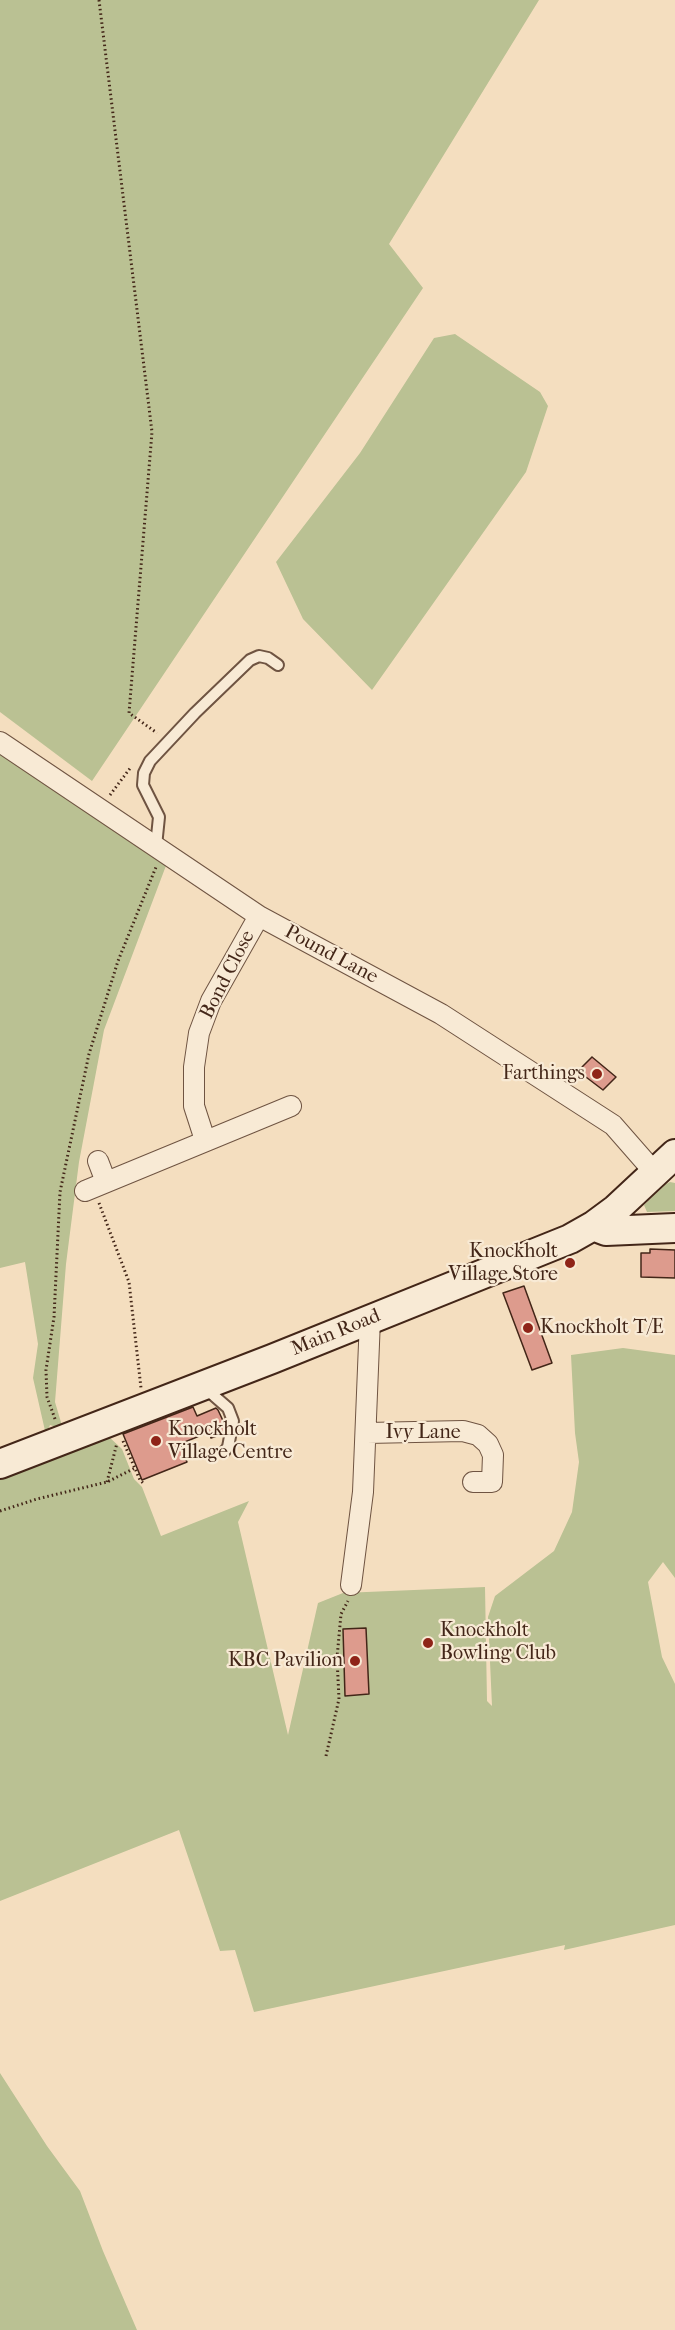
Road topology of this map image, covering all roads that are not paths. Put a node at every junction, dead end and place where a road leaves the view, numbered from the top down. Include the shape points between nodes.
1 (278, 665) dead end
2 (0, 742) edge
3 (160, 849) junction
4 (259, 916) junction
5 (284, 1113) dead end
6 (205, 1140) junction
7 (98, 1161) dead end
8 (669, 1161) edge
9 (593, 1226) junction
10 (675, 1228) edge
11 (370, 1319) junction
12 (203, 1386) junction
13 (367, 1433) junction
14 (224, 1452) dead end
15 (0, 1464) edge
16 (473, 1482) dead end
17 (351, 1585) road end

1 - 3 lane via 259,656 250,660 150,761 143,786 159,817
2 - 3 street, Pound Lane
3 - 4 street, Pound Lane
4 - 6 street, Bond Close via 211,1000 199,1033 194,1106
4 - 8 street, Pound Lane via 441,1014
5 - 6 street
6 - 7 street via 94,1187
8 - 9 street, Main Road
9 - 10 street via 606,1231
9 - 11 street, Main Road via 543,1251
11 - 12 street, Main Road
11 - 13 street, Ivy Lane
12 - 14 lane via 228,1408 232,1420
12 - 15 street, Main Road
13 - 16 street, Ivy Lane via 463,1431 478,1435 493,1455 492,1482
13 - 17 street, Ivy Lane

